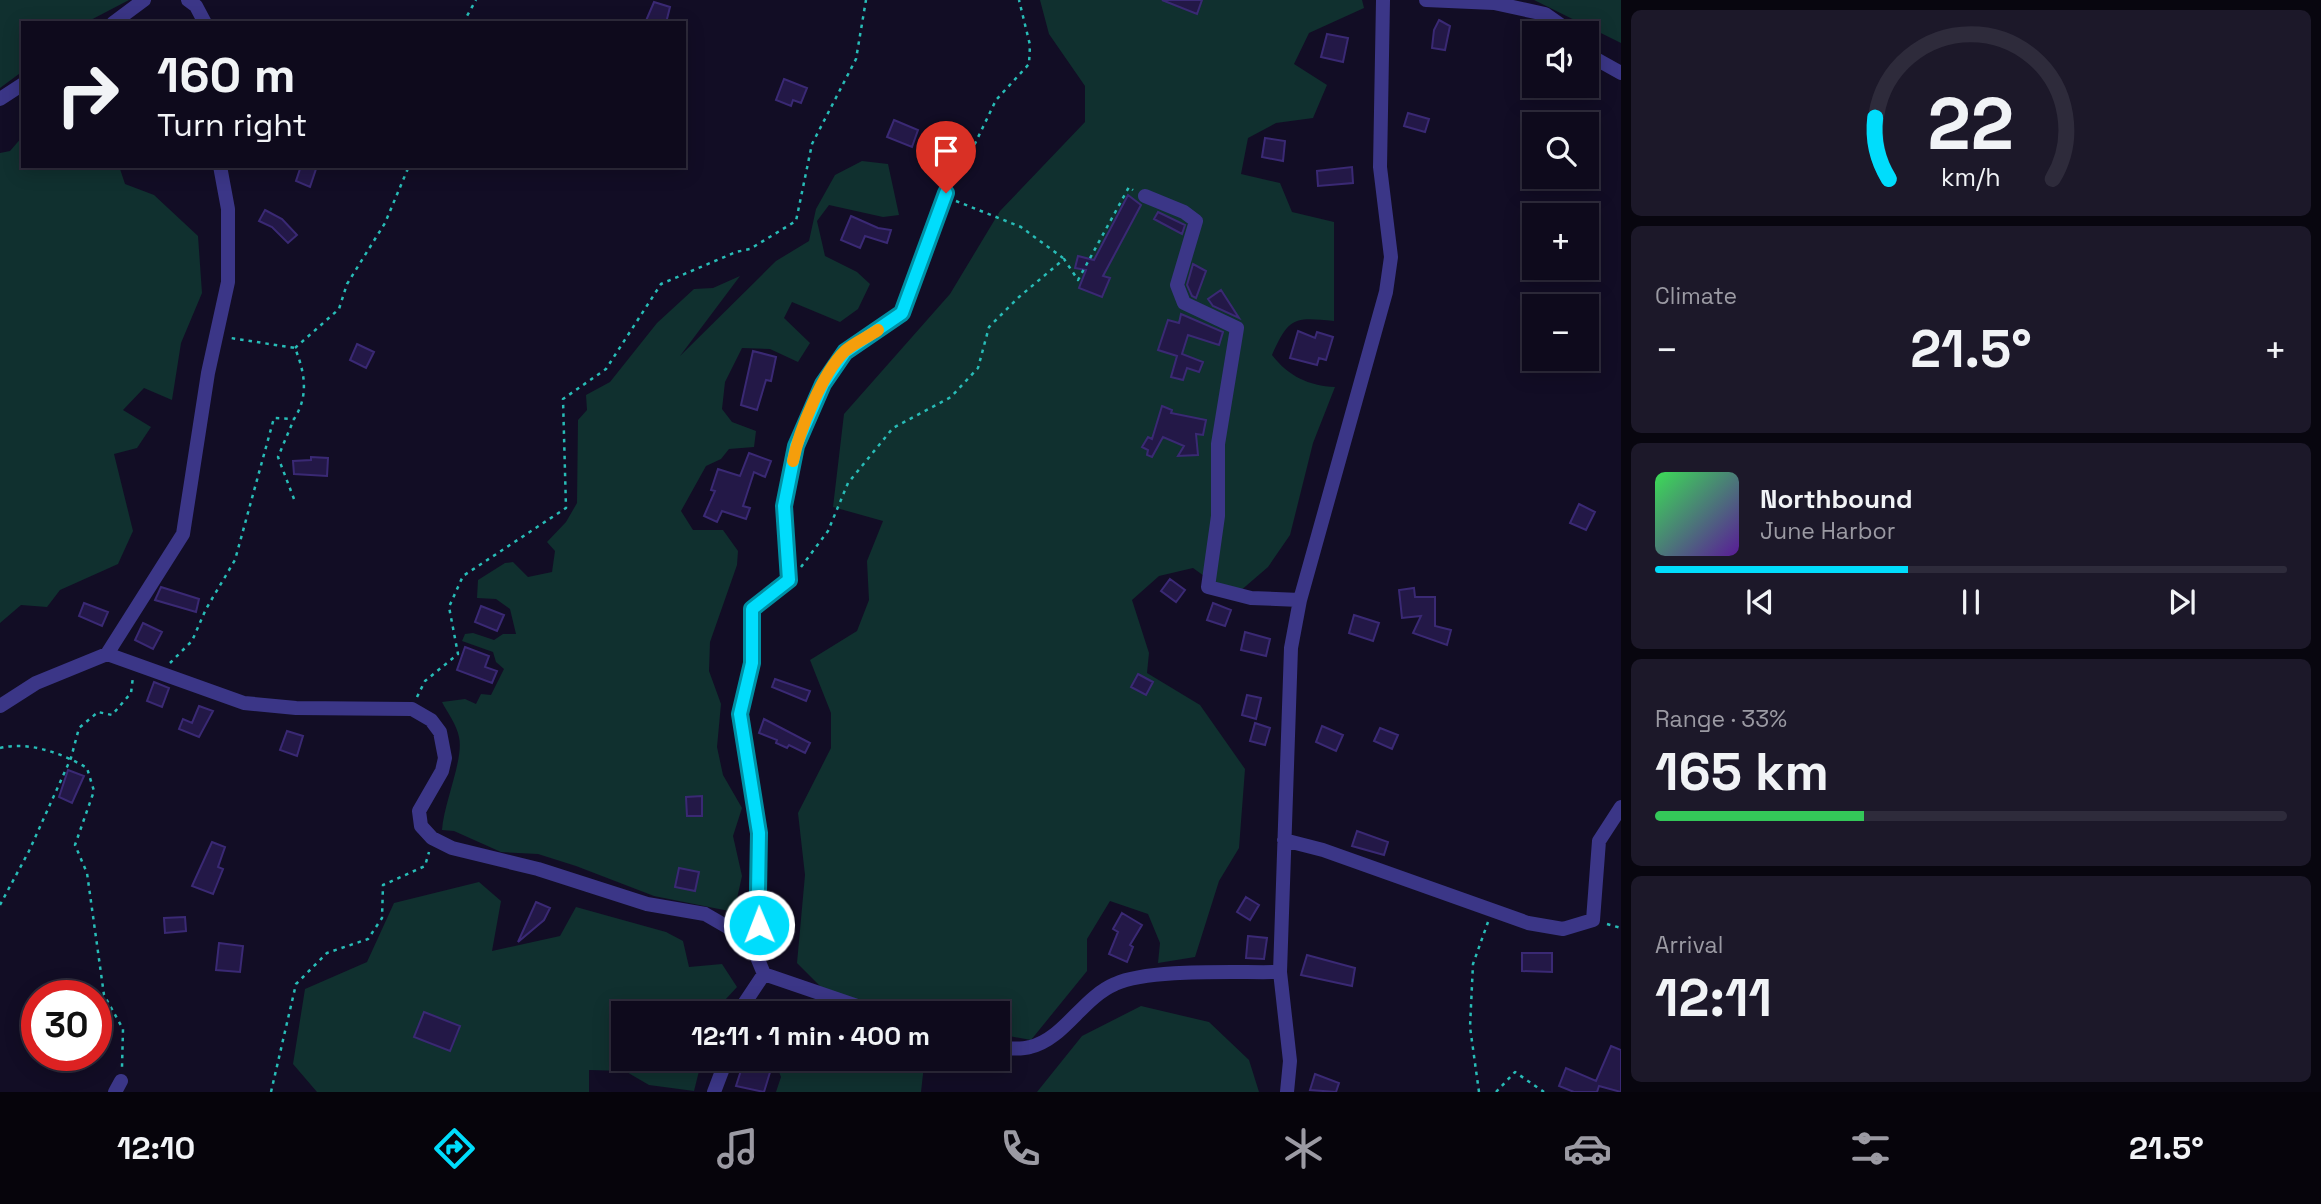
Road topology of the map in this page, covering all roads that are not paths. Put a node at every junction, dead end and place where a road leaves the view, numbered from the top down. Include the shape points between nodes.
1 (144, 0) edge
2 (188, 0) edge
3 (1383, 0) edge
4 (1426, 0) edge
5 (116, 21) edge
6 (204, 21) edge
7 (1555, 21) edge
8 (1599, 62) edge
9 (1621, 73) edge
10 (21, 85) edge
11 (0, 99) edge
12 (219, 168) edge
13 (946, 193) road end
14 (1145, 196) road end
15 (1300, 600) junction
16 (107, 654) junction
17 (0, 706) edge
18 (1621, 807) edge
19 (1284, 840) junction
20 (750, 940) junction
21 (1280, 972) junction
22 (764, 974) junction
23 (746, 1001) edge
24 (843, 1001) edge
25 (1010, 1048) edge
26 (722, 1071) edge
27 (714, 1092) edge
28 (1287, 1092) edge

1 - 5 street
2 - 6 street
3 - 15 street via 1380,167 1391,257 1353,418
4 - 7 street via 1494,3 1545,14
8 - 9 street
10 - 11 street
12 - 16 street via 228,209 228,282 208,373 183,534
13 - 20 street via 902,313 845,352 823,384 796,446 784,506 789,580 752,609 752,663 740,714 759,833 761,911
14 - 15 street via 1196,221 1177,285 1184,303 1237,328 1218,444 1219,516 1208,587 1251,598
15 - 19 street via 1291,648
16 - 17 street via 36,682
16 - 20 street via 244,703 412,709 431,720 440,732 445,758 419,811 421,826 432,838 452,848 538,869 647,904 705,914
18 - 19 street via 1599,841 1593,920 1563,929 1528,923
19 - 21 street
20 - 22 street
21 - 25 street via 1139,976 1088,1000 1049,1040 1029,1048
21 - 28 street via 1290,1061
22 - 23 street
22 - 24 street
26 - 27 street

